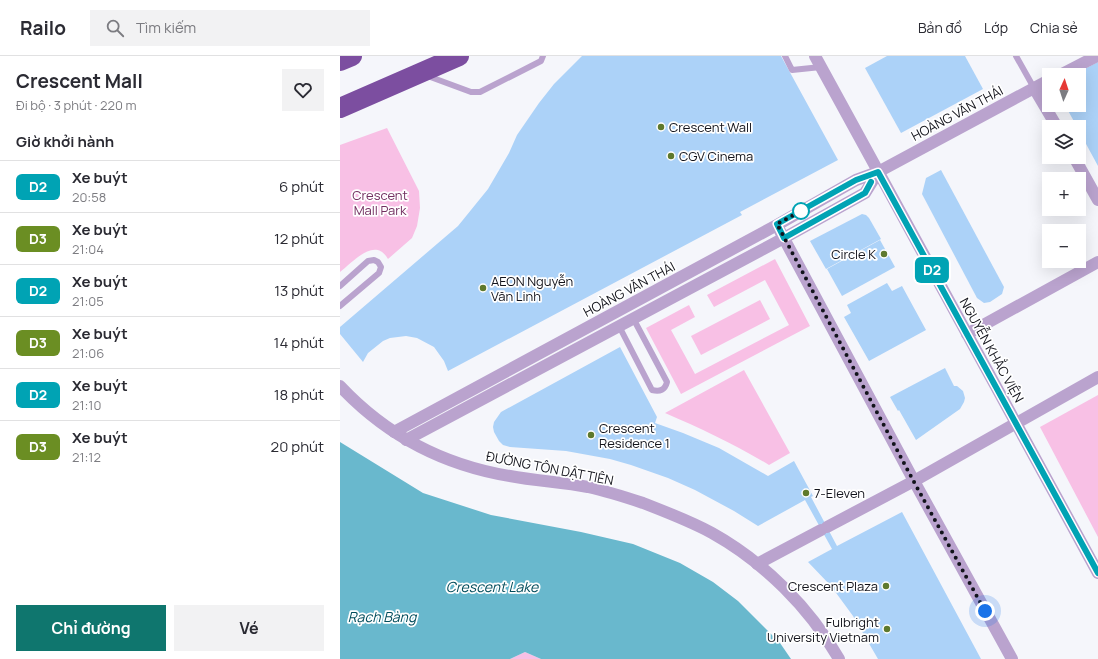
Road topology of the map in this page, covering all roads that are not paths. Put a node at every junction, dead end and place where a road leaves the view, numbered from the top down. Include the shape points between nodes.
1 (352, 56) edge
2 (459, 56) edge
3 (543, 56) edge
4 (785, 56) edge
5 (815, 56) edge
6 (1016, 56) edge
7 (1097, 56) edge
8 (340, 61) edge
9 (821, 67) junction
10 (1074, 68) edge
11 (420, 73) junction
12 (1042, 84) edge
13 (1034, 88) junction
14 (340, 108) edge
15 (1053, 120) edge
16 (1078, 164) edge
17 (878, 172) junction
18 (1098, 200) edge
19 (777, 224) junction
20 (784, 238) junction
21 (1098, 262) edge
22 (684, 275) junction
23 (340, 286) edge
24 (691, 287) junction
25 (340, 306) edge
26 (633, 318) junction
27 (619, 326) junction
28 (967, 334) junction
29 (1098, 377) edge
30 (340, 386) edge
31 (1016, 424) junction
32 (394, 432) junction
33 (406, 440) junction
34 (914, 482) junction
35 (757, 564) junction
36 (1098, 573) edge
37 (839, 659) edge
38 (1012, 659) edge

1 - 8 highway
2 - 11 highway
3 - 11 lane via 541,61 480,92 471,92
4 - 9 lane via 792,70
5 - 9 street, NGUYỄN KHẮC VIỆN
6 - 13 lane
7 - 10 street
9 - 17 street, NGUYỄN KHẮC VIỆN
11 - 14 highway
12 - 13 street, HOÀNG VĂN THÁI
13 - 15 street
13 - 17 street, HOÀNG VĂN THÁI
16 - 18 street
17 - 19 street, HOÀNG VĂN THÁI via 856,180
17 - 20 street, HOÀNG VĂN THÁI via 865,193
17 - 28 street, NGUYỄN KHẮC VIỆN
19 - 20 street
19 - 22 street, HOÀNG VĂN THÁI
20 - 24 street, HOÀNG VĂN THÁI
20 - 34 street
21 - 28 street
22 - 24 street
22 - 32 street, HOÀNG VĂN THÁI
23 - 25 lane via 368,261 374,260 381,267 379,273
24 - 26 street, HOÀNG VĂN THÁI
26 - 27 street, HOÀNG VĂN THÁI
26 - 27 lane via 666,382 662,390 652,390
27 - 33 street, HOÀNG VĂN THÁI
28 - 31 street, NGUYỄN KHẮC VIỆN
29 - 31 street
30 - 32 street, ĐƯỜNG TÔN DẬT TIÊN via 356,403
31 - 34 street
31 - 36 street, NGUYỄN KHẮC VIỆN
32 - 33 street, ĐƯỜNG TÔN DẬT TIÊN
33 - 35 street, ĐƯỜNG TÔN DẬT TIÊN via 450,461 484,471 589,487 671,513 712,533
34 - 35 street
34 - 38 street
35 - 37 street, ĐƯỜNG TÔN DẬT TIÊN via 808,614

